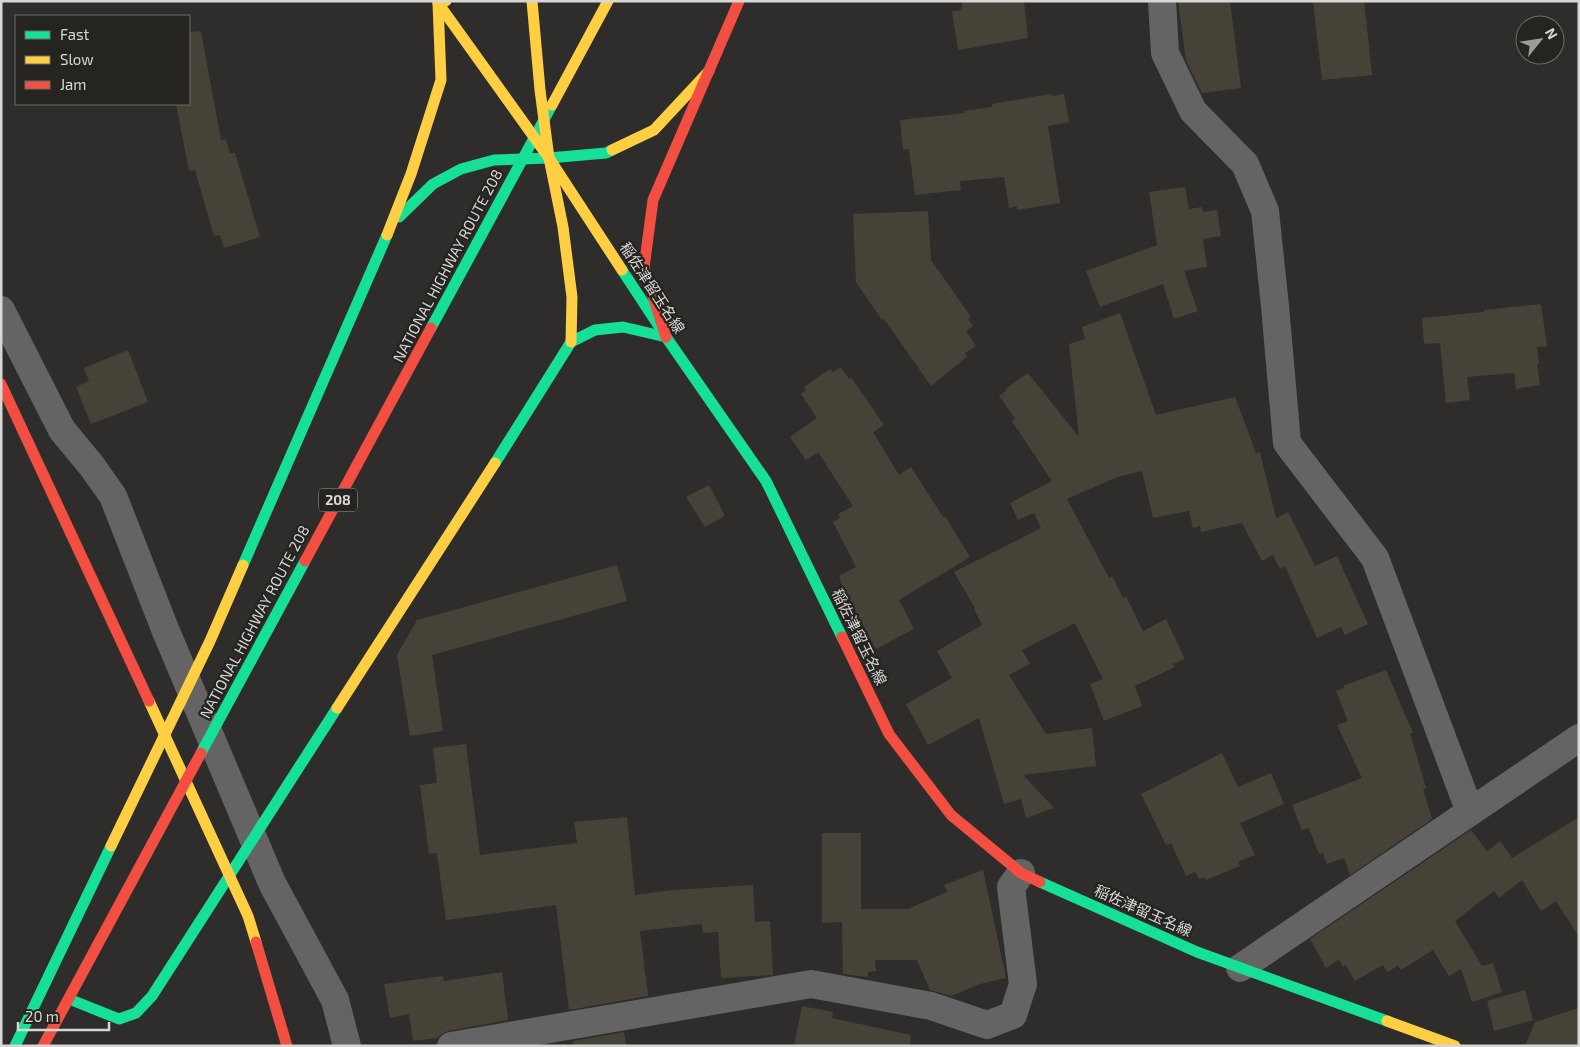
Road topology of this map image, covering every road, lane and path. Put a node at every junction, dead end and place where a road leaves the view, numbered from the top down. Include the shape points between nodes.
1 (532, 1) edge
2 (608, 1) edge
3 (739, 1) edge
4 (1162, 1) edge
5 (440, 2) edge
6 (710, 71) junction
7 (549, 158) junction
8 (392, 223) junction
9 (1, 310) edge
10 (666, 337) junction
11 (571, 342) junction
12 (1, 384) edge
13 (1579, 738) edge
14 (1470, 812) junction
15 (1021, 873) junction
16 (1240, 968) junction
17 (69, 999) junction
18 (15, 1046) edge
19 (43, 1046) edge
20 (287, 1046) edge
21 (347, 1046) edge
22 (451, 1046) edge
23 (1455, 1046) edge

1 - 7 main road
2 - 17 main road, NATIONAL HIGHWAY ROUTE 208 / 208
3 - 6 main road
4 - 14 street via 1165,53 1193,111 1245,164 1265,211 1287,443 1375,558
5 - 7 main road, 稲佐津留玉名線
5 - 8 main road via 442,80
6 - 7 main road via 654,130 606,152
6 - 10 main road via 654,200 644,268
7 - 8 main road via 494,160 461,170 433,184
7 - 10 main road, 稲佐津留玉名線
7 - 11 main road via 570,279
8 - 18 main road via 210,641
9 - 21 street via 62,430 112,496 272,883 336,1000
10 - 11 main road via 623,327 595,330
10 - 15 main road, 稲佐津留玉名線 via 766,481 890,734 951,815
11 - 17 main road via 152,996 136,1012 119,1019
12 - 20 main road via 248,916
13 - 14 street
14 - 16 street
15 - 16 main road, 稲佐津留玉名線 via 1196,952
15 - 22 street via 1011,887 1023,984 1013,1015 987,1025 931,1006 811,984
16 - 23 main road, 稲佐津留玉名線
17 - 19 main road, NATIONAL HIGHWAY ROUTE 208 / 208

